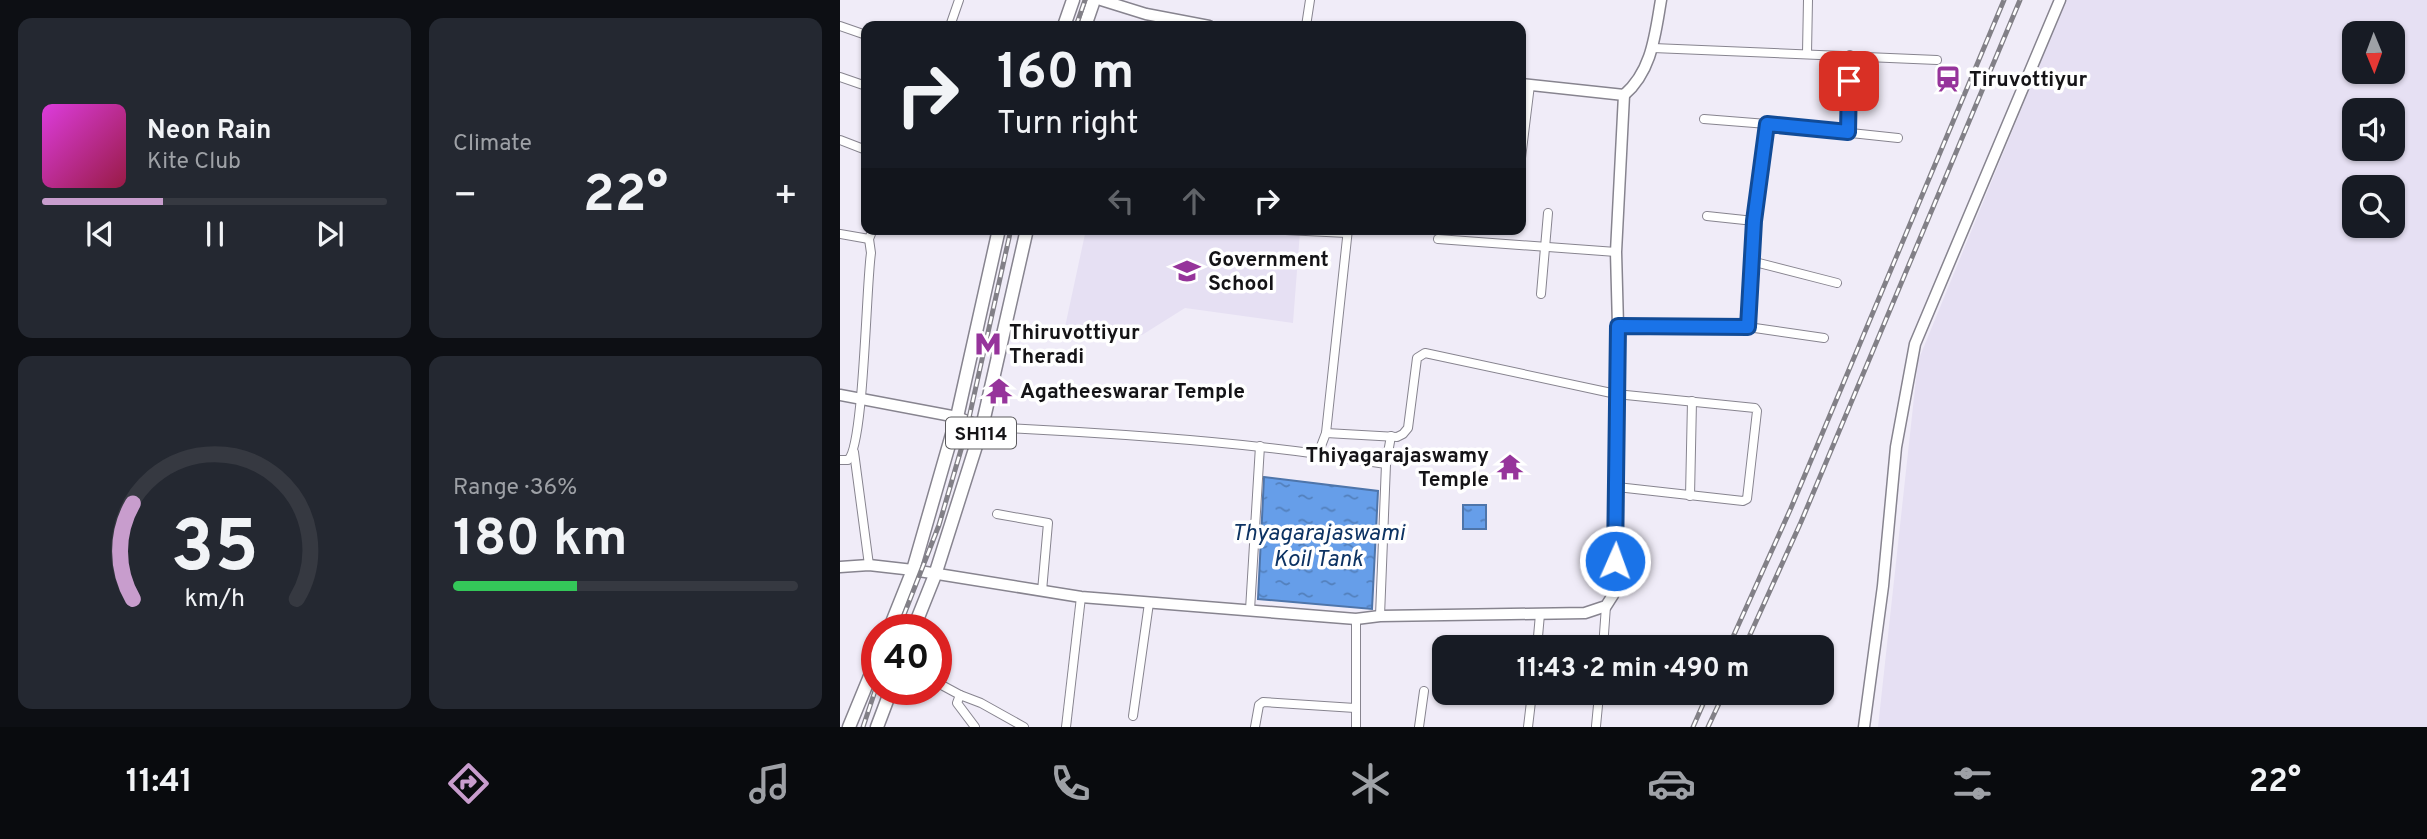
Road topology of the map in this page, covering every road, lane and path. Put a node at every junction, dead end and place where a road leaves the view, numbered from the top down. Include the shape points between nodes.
1 (959, 0) edge
2 (1073, 0) edge
3 (1094, 0) edge
4 (1101, 0) edge
5 (1310, 0) edge
6 (1661, 0) edge
7 (1808, 0) edge
8 (2060, 0) edge
9 (952, 21) edge
10 (1066, 21) edge
11 (1087, 21) edge
12 (1183, 21) edge
13 (1307, 21) edge
14 (840, 26) edge
15 (861, 33) edge
16 (1653, 48) junction
17 (1807, 53) junction
18 (1850, 55) junction
19 (1937, 60) dead end
20 (840, 78) edge
21 (861, 84) edge
22 (1526, 85) edge
23 (1624, 95) junction
24 (1704, 118) dead end
25 (1767, 124) junction
26 (1848, 132) junction
27 (1898, 138) dead end
28 (840, 140) edge
29 (861, 148) edge
30 (1548, 213) dead end
31 (1707, 216) dead end
32 (1754, 221) junction
33 (840, 234) edge
34 (871, 235) edge
35 (998, 235) edge
36 (1026, 235) edge
37 (1347, 235) edge
38 (869, 239) junction
39 (1438, 239) dead end
40 (1545, 247) junction
41 (1616, 252) junction
42 (1751, 261) junction
43 (1837, 282) dead end
44 (1541, 294) dead end
45 (1618, 326) junction
46 (1748, 327) junction
47 (1825, 338) dead end
48 (1616, 394) junction
49 (840, 395) edge
50 (861, 397) junction
51 (1692, 401) junction
52 (957, 417) junction
53 (982, 427) junction
54 (1326, 433) junction
55 (1391, 436) junction
56 (1260, 446) junction
57 (854, 452) junction
58 (1318, 454) junction
59 (840, 460) edge
60 (1386, 464) junction
61 (1617, 487) junction
62 (1690, 496) junction
63 (997, 514) dead end
64 (869, 565) junction
65 (840, 566) edge
66 (913, 570) junction
67 (935, 575) junction
68 (1042, 591) junction
69 (1081, 597) junction
70 (1149, 603) junction
71 (1606, 606) junction
72 (1250, 610) junction
73 (895, 614) edge
74 (920, 614) edge
75 (1540, 614) junction
76 (1380, 616) junction
77 (1356, 619) junction
78 (1538, 635) edge
79 (1604, 635) edge
80 (952, 691) edge
81 (1424, 691) dead end
82 (960, 695) junction
83 (861, 698) edge
84 (885, 705) edge
85 (1531, 705) edge
86 (1598, 705) edge
87 (1355, 708) junction
88 (1133, 716) dead end
89 (1596, 726) edge
90 (849, 727) edge
91 (877, 727) edge
92 (975, 727) edge
93 (1024, 727) edge
94 (1066, 727) edge
95 (1255, 727) edge
96 (1356, 727) edge
97 (1419, 727) edge
98 (1528, 727) edge
99 (1864, 727) edge

1 - 9 street
2 - 10 main road
3 - 11 main road
4 - 12 street
5 - 13 street
6 - 16 street
7 - 17 street
8 - 99 street via 1915,344 1896,446
14 - 15 street
16 - 17 street
16 - 23 street via 1637,84
17 - 18 street
18 - 19 street
18 - 26 street
20 - 21 street
22 - 23 street
23 - 41 street
24 - 25 street
25 - 26 street
25 - 32 street
26 - 27 street
28 - 29 street
30 - 40 street
31 - 32 street
32 - 42 street
33 - 38 street
34 - 38 street
35 - 52 main road, SH114
36 - 53 main road, SH114
37 - 54 street
38 - 50 street
39 - 40 street
40 - 41 street
40 - 44 street
41 - 45 street
42 - 43 street
42 - 46 street
45 - 46 street
45 - 48 street
46 - 47 street
48 - 51 street
48 - 55 street via 1425,353 1417,358 1408,428
48 - 61 street
49 - 50 street
50 - 52 street
50 - 57 street
51 - 62 street
51 - 62 street via 1752,406 1757,411 1746,499
52 - 53 street
52 - 66 main road, SH114
53 - 56 street
53 - 67 main road, SH114
54 - 55 street
54 - 58 street
55 - 60 street
56 - 58 street
56 - 72 street
57 - 59 street via 848,460
57 - 64 street
58 - 60 street
60 - 76 street
61 - 62 street
61 - 71 street via 1615,585
63 - 68 street via 1048,523
64 - 65 street
64 - 66 street
66 - 67 street
66 - 73 main road, SH114
67 - 68 street
67 - 74 main road, SH114
68 - 69 street
69 - 70 street
69 - 94 street
70 - 72 street
70 - 88 street
71 - 75 street via 1585,613
71 - 79 street
72 - 77 street
75 - 76 street
75 - 78 street
76 - 77 street
77 - 87 street
80 - 82 street
81 - 97 street
82 - 92 street via 957,703
82 - 93 street
83 - 90 main road
84 - 91 main road
85 - 98 street
86 - 89 street
87 - 95 street via 1263,702
87 - 96 street

